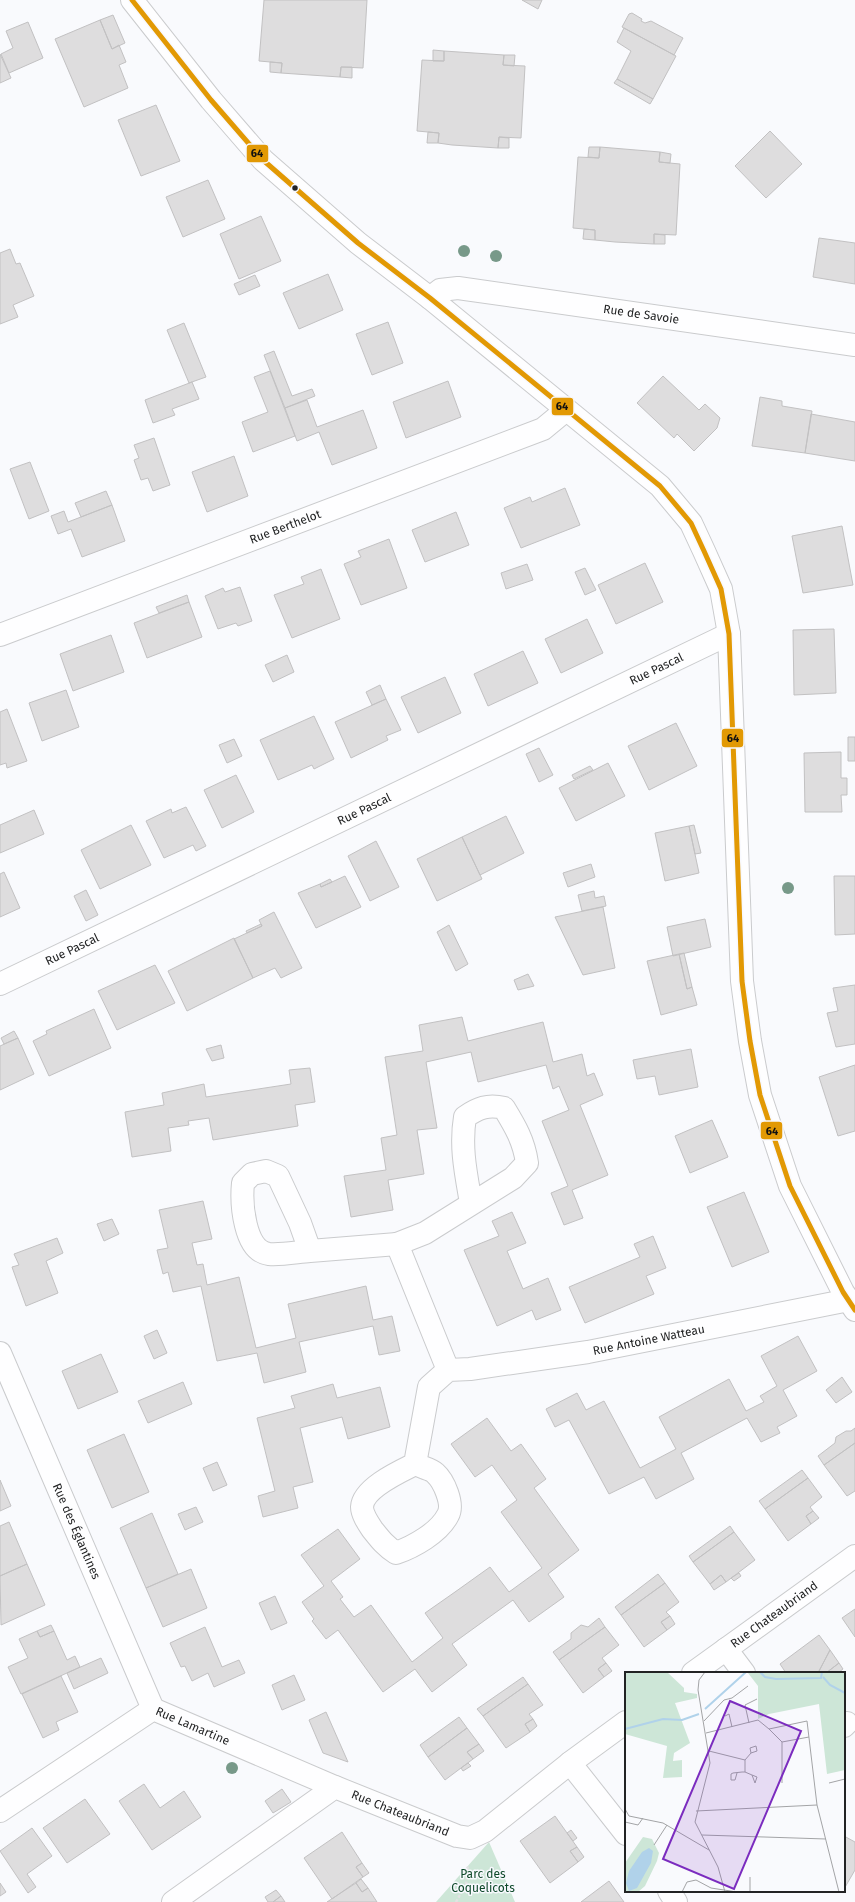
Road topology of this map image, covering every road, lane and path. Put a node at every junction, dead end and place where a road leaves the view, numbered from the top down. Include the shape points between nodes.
1 (132, 0) edge
2 (430, 298) junction
3 (855, 345) edge
4 (566, 410) junction
5 (729, 634) junction
6 (0, 635) edge
7 (0, 984) edge
8 (471, 1203) dead end
9 (397, 1244) junction
10 (310, 1251) dead end
11 (852, 1305) edge
12 (0, 1352) edge
13 (448, 1370) junction
14 (415, 1464) dead end
15 (855, 1556) edge
16 (726, 1649) junction
17 (694, 1672) edge
18 (743, 1672) edge
19 (153, 1709) junction
20 (625, 1723) edge
21 (570, 1763) junction
22 (335, 1787) junction
23 (0, 1811) edge
24 (625, 1833) edge
25 (470, 1838) junction
26 (670, 1892) edge
27 (173, 1902) edge
28 (456, 1902) edge
29 (676, 1902) edge

1 - 2 street via 211,100 263,160 358,243
2 - 3 street, Rue de Savoie via 440,290 458,288
2 - 4 street
4 - 5 street via 660,486 691,523 721,589
4 - 6 street, Rue Berthelot via 543,429
5 - 7 street, Rue Pascal
5 - 11 street via 742,981 750,1041 760,1095 790,1186
8 - 9 street via 426,1233
9 - 10 street
9 - 13 street
11 - 13 street, Rue Antoine Watteau via 588,1352
12 - 19 street, Rue des Églantines
13 - 14 street via 429,1387
15 - 16 street, Rue Chateaubriand
16 - 17 street, Rue Chateaubriand
16 - 18 street
19 - 22 street, Rue Lamartine
19 - 23 street, Rue Lamartine
20 - 21 street
21 - 24 street
21 - 25 street via 485,1831
22 - 25 street, Rue Chateaubriand via 457,1836
22 - 27 street, Rue Chateaubriand
25 - 28 path via 466,1884
26 - 29 street

